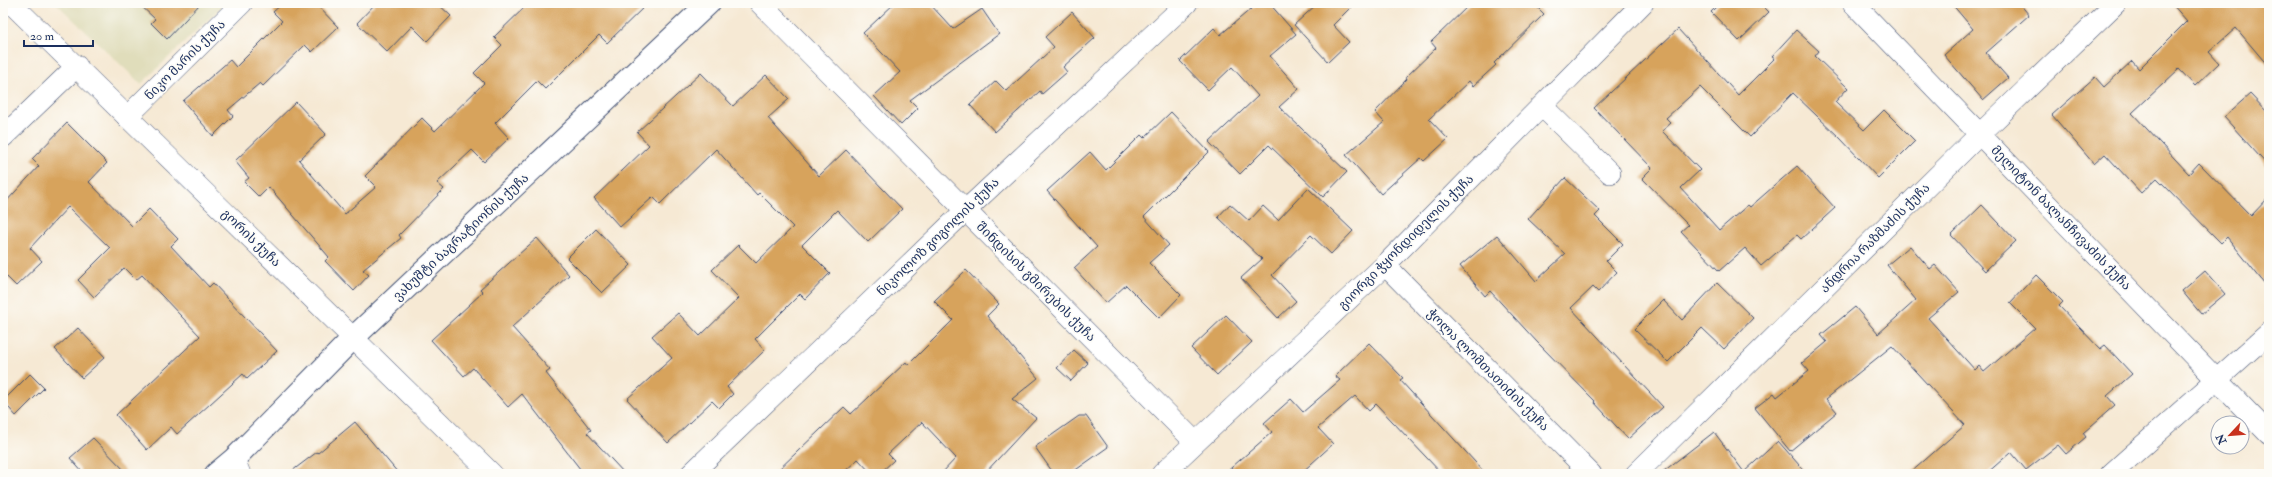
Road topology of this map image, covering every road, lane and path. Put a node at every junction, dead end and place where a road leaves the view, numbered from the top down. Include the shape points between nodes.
1 (11, 3) edge
2 (242, 3) edge
3 (709, 3) edge
4 (760, 3) edge
5 (1186, 3) edge
6 (1643, 3) edge
7 (1853, 3) edge
8 (2116, 3) edge
9 (77, 66) junction
10 (1542, 106) junction
11 (127, 117) junction
12 (1980, 134) junction
13 (3, 137) edge
14 (1610, 173) dead end
15 (965, 211) junction
16 (1385, 266) junction
17 (2269, 333) edge
18 (353, 338) junction
19 (2217, 381) junction
20 (2269, 434) edge
21 (1195, 442) junction
22 (237, 467) edge
23 (216, 474) edge
24 (492, 474) edge
25 (691, 474) edge
26 (1162, 474) edge
27 (1591, 474) edge
28 (1636, 474) edge
29 (2111, 474) edge

1 - 9 street, გორის ქუჩა
2 - 11 street, ნიკო მარის ქუჩა
3 - 18 street, ვახუშტი ბაგრატიონის ქუჩა
4 - 15 street, შინდისის გმირების ქუჩა
5 - 15 street, ნიკოლოზ გოგოლის ქუჩა
6 - 10 street, გიორგი ჭყონდიდელის ქუჩა
7 - 12 street, მელიტონ ბალანჩივაძის ქუჩა
8 - 12 street, ანდრია რაზმაძის ქუჩა
9 - 11 street, გორის ქუჩა
9 - 13 street
10 - 14 street
10 - 16 street, გიორგი ჭყონდიდელის ქუჩა
11 - 18 street, გორის ქუჩა
12 - 19 street, მელიტონ ბალანჩივაძის ქუჩა
12 - 28 street, ანდრია რაზმაძის ქუჩა
15 - 21 street, შინდისის გმირების ქუჩა
15 - 25 street, ნიკოლოზ გოგოლის ქუჩა
16 - 21 street, გიორგი ჭყონდიდელის ქუჩა
16 - 27 street, ჭოლა ლომთათიძის ქუჩა
17 - 19 street
18 - 22 street, ვახუშტი ბაგრატიონის ქუჩა
18 - 24 street, გორის ქუჩა
19 - 20 street, მელიტონ ბალანჩივაძის ქუჩა
19 - 29 street
21 - 26 street, გიორგი ჭყონდიდელის ქუჩა
22 - 23 street, ვახუშტი ბაგრატიონის ქუჩა

